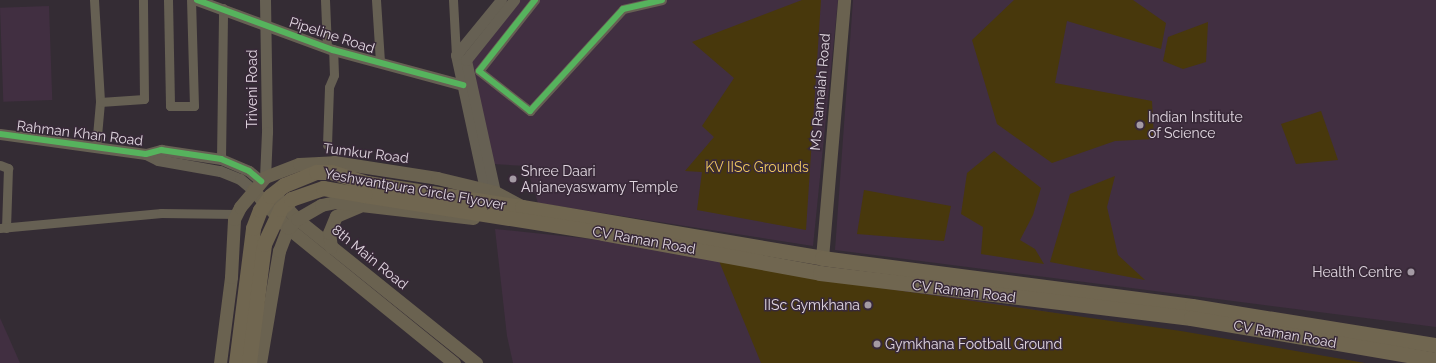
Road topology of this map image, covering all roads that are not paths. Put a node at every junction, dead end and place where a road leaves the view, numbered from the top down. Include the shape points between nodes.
1 (94, 0) edge
2 (144, 0) edge
3 (168, 0) edge
4 (191, 0) edge
5 (196, 0) edge
6 (265, 0) edge
7 (325, 0) edge
8 (376, 0) edge
9 (453, 0) edge
10 (501, 0) edge
11 (514, 0) edge
12 (535, 0) edge
13 (662, 0) edge
14 (844, 0) edge
15 (623, 4) edge
16 (223, 8) junction
17 (266, 25) junction
18 (330, 49) junction
19 (461, 57) junction
20 (380, 62) junction
21 (463, 85) junction
22 (100, 102) junction
23 (0, 134) edge
24 (326, 145) dead end
25 (96, 147) junction
26 (146, 154) junction
27 (221, 159) junction
28 (0, 165) edge
29 (348, 165) junction
30 (249, 171) joint
31 (260, 182) junction
32 (490, 191) junction
33 (364, 195) junction
34 (344, 202) junction
35 (522, 207) junction
36 (237, 214) junction
37 (493, 214) joint
38 (292, 223) junction
39 (3, 228) edge
40 (331, 247) junction
41 (822, 258) junction
42 (436, 331) junction
43 (428, 342) junction
44 (1436, 345) edge
45 (1436, 360) edge
46 (220, 363) edge
47 (236, 363) edge
48 (249, 363) edge
49 (260, 363) edge
50 (454, 363) edge
51 (476, 363) edge

1 - 22 street
2 - 22 street via 144,98
3 - 4 street via 170,106 194,106
5 - 16 street, Pipeline Road
6 - 17 street, Triveni Road
7 - 18 street
8 - 20 street
9 - 19 street
10 - 19 street
11 - 19 street
12 - 15 street via 479,71 530,111
13 - 15 street
14 - 41 main road, MS Ramaiah Road
16 - 17 street, Pipeline Road
16 - 27 street
17 - 18 street, Pipeline Road
17 - 31 street, Triveni Road
18 - 20 street, Pipeline Road
18 - 24 street via 334,75 329,87
19 - 21 street
19 - 32 street
20 - 21 street, Pipeline Road
21 - 32 street
22 - 25 street
23 - 25 street, Rahman Khan Road
25 - 26 street, Rahman Khan Road
26 - 27 street, Rahman Khan Road via 161,150
26 - 31 street via 158,160
27 - 30 street, Rahman Khan Road
28 - 39 street via 8,168
29 - 31 main road, Tumkur Road via 334,162 302,164
29 - 32 main road, Tumkur Road via 437,178
29 - 34 main road
30 - 31 street, 8th Main Road
31 - 36 main road
31 - 38 main road, 8th Main Road
32 - 35 main road, Tumkur Road
33 - 34 main road
33 - 35 highway, Yeshwantpura Circle Flyover
33 - 37 highway, Yeshwantpura Circle Flyover
33 - 40 main road via 336,216 329,233
33 - 47 highway, Yeshwantpura Circle Flyover, bridge via 331,172 316,172 284,185 270,196 260,210 253,228
33 - 48 highway, Yeshwantpura Circle Flyover, bridge via 323,188 291,199 280,209 264,244
34 - 38 main road via 321,205
35 - 41 highway, CV Raman Road
36 - 39 street via 161,213
36 - 46 main road via 232,234 231,277
37 - 45 highway, CV Raman Road via 820,273 1191,318
38 - 40 main road, 8th Main Road
38 - 43 main road, 8th Main Road
38 - 49 main road via 279,251
40 - 42 main road, 8th Main Road
41 - 44 highway, CV Raman Road via 1192,306
42 - 43 main road
42 - 51 main road, 8th Main Road
43 - 50 main road, 8th Main Road

